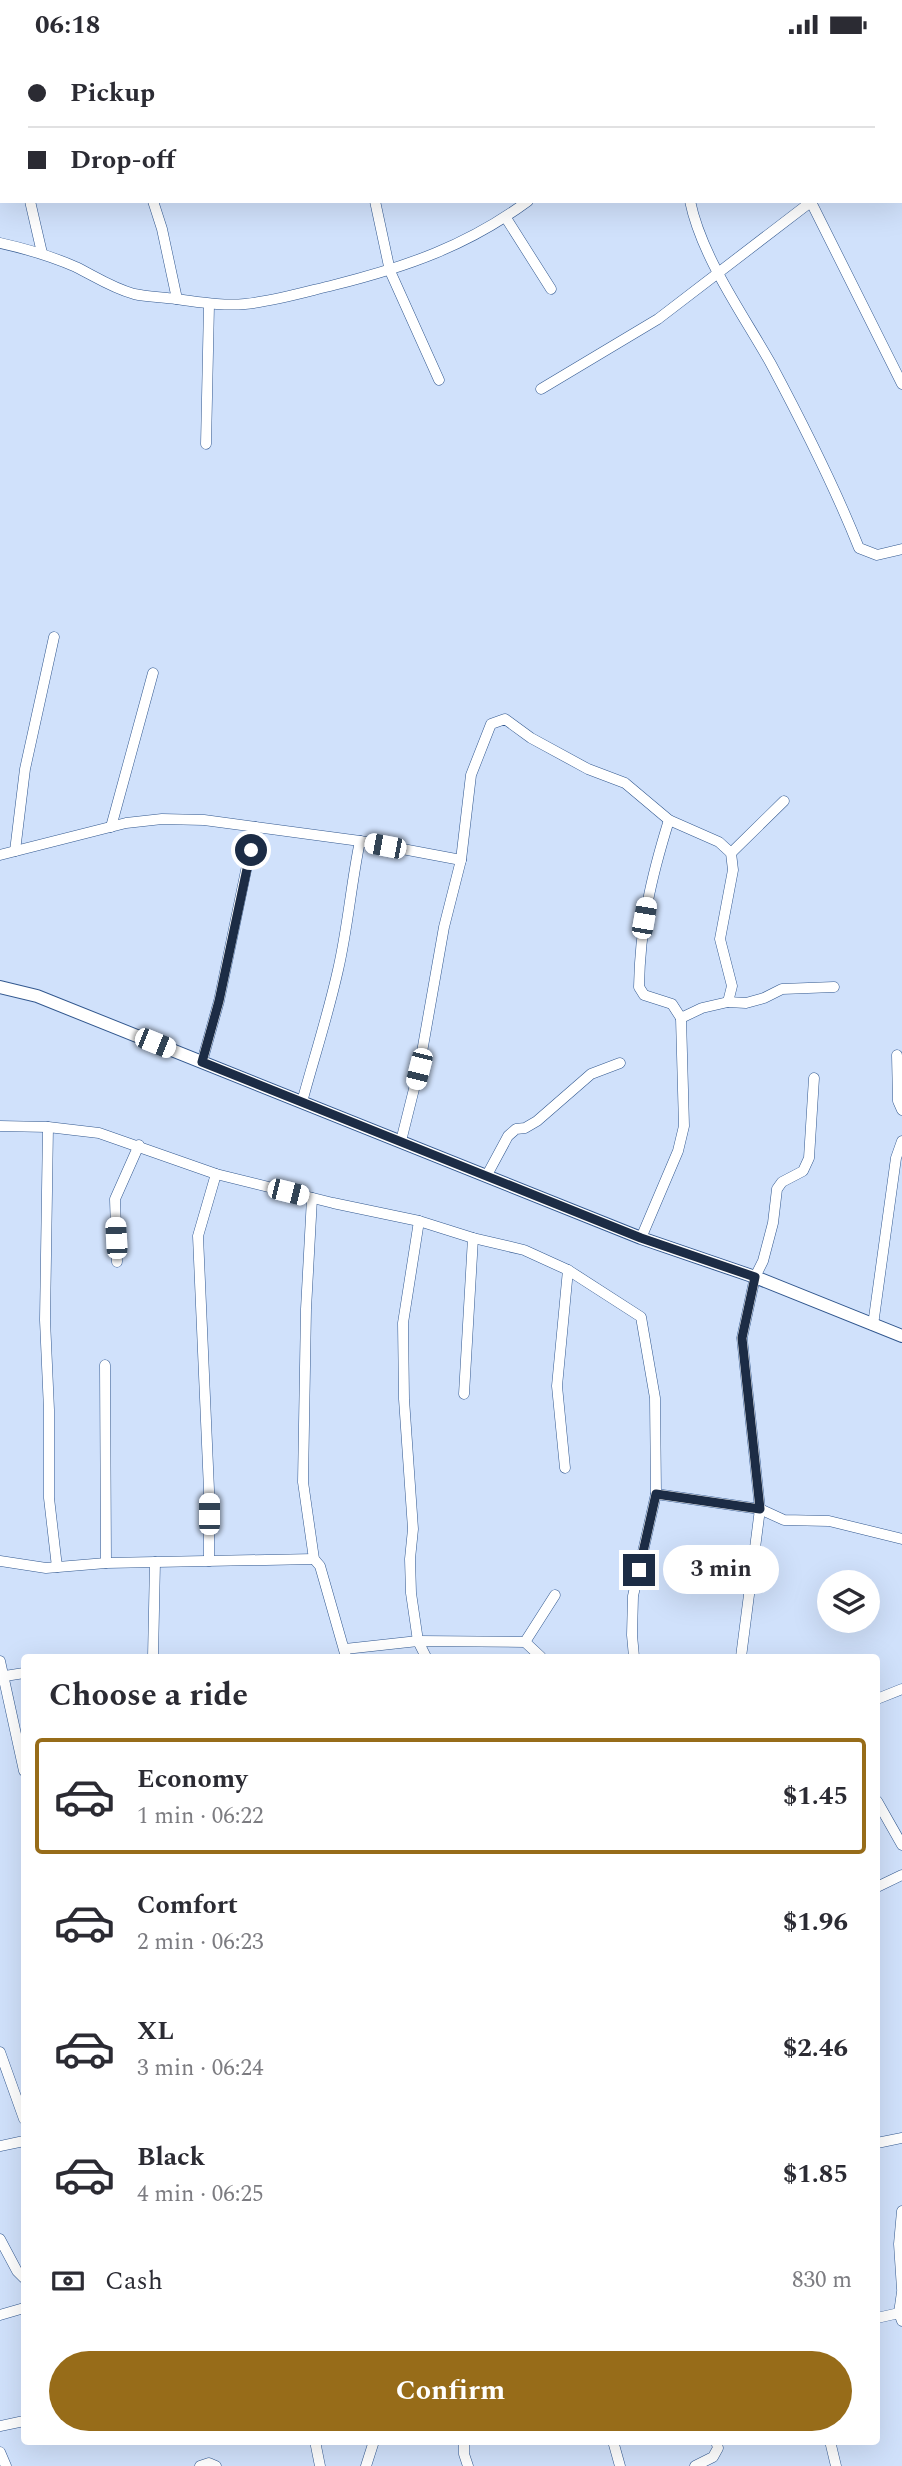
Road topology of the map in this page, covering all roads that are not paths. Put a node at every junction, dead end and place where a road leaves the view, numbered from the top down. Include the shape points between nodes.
1 (30, 203) edge
2 (154, 203) edge
3 (374, 203) edge
4 (525, 203) edge
5 (690, 203) edge
6 (812, 203) edge
7 (798, 206) edge
8 (506, 218) junction
9 (0, 243) edge
10 (42, 253) junction
11 (390, 271) junction
12 (719, 272) junction
13 (551, 289) dead end
14 (177, 299) junction
15 (209, 305) junction
16 (439, 380) dead end
17 (902, 384) edge
18 (541, 389) dead end
19 (206, 444) dead end
20 (902, 549) edge
21 (54, 637) dead end
22 (153, 673) dead end
23 (784, 801) dead end
24 (669, 820) junction
25 (111, 827) junction
26 (256, 827) junction
27 (360, 841) junction
28 (15, 851) junction
29 (731, 853) junction
30 (0, 855) edge
31 (461, 860) junction
32 (0, 987) edge
33 (834, 987) dead end
34 (728, 1002) junction
35 (681, 1018) junction
36 (897, 1055) dead end
37 (202, 1062) junction
38 (620, 1063) dead end
39 (814, 1079) dead end
40 (302, 1102) junction
41 (902, 1110) edge
42 (0, 1126) edge
43 (47, 1127) junction
44 (401, 1141) junction
45 (902, 1141) edge
46 (139, 1145) junction
47 (216, 1174) junction
48 (487, 1175) junction
49 (312, 1198) junction
50 (419, 1221) junction
51 (474, 1238) junction
52 (641, 1238) junction
53 (117, 1262) dead end
54 (568, 1270) junction
55 (755, 1277) junction
56 (873, 1325) junction
57 (902, 1336) edge
58 (105, 1366) dead end
59 (464, 1394) dead end
60 (565, 1468) dead end
61 (656, 1494) junction
62 (760, 1509) junction
63 (902, 1539) edge
64 (314, 1559) junction
65 (0, 1561) edge
66 (209, 1561) junction
67 (155, 1562) junction
68 (106, 1563) junction
69 (57, 1567) junction
70 (555, 1595) dead end
71 (418, 1641) junction
72 (525, 1642) junction
73 (346, 1653) edge
74 (153, 1654) edge
75 (424, 1654) edge
76 (538, 1654) edge
77 (634, 1654) edge
78 (741, 1654) edge
79 (0, 1661) edge
80 (21, 1673) edge
81 (5, 1676) junction
82 (902, 1689) edge
83 (880, 1698) edge
84 (21, 1756) edge
85 (880, 1806) edge
86 (902, 1845) edge
87 (902, 1875) edge
88 (880, 1886) edge
89 (0, 2053) edge
90 (21, 2111) edge
91 (902, 2138) edge
92 (21, 2142) edge
93 (880, 2142) edge
94 (0, 2146) edge
95 (902, 2211) edge
96 (0, 2239) edge
97 (21, 2275) edge
98 (902, 2290) edge
99 (21, 2309) edge
100 (0, 2315) edge
101 (900, 2317) edge
102 (880, 2318) edge
103 (21, 2422) edge
104 (0, 2426) edge
105 (316, 2445) edge
106 (373, 2445) edge
107 (464, 2445) edge
108 (614, 2445) edge
109 (717, 2445) edge
110 (831, 2445) edge
111 (0, 2452) edge
112 (6, 2466) edge
113 (200, 2466) edge
114 (216, 2466) edge
115 (320, 2466) edge
116 (366, 2466) edge
117 (468, 2466) edge
118 (620, 2466) edge
119 (695, 2466) edge
120 (836, 2466) edge

1 - 10 street
2 - 14 street
3 - 11 street
4 - 8 street
5 - 12 street
6 - 17 street
7 - 12 street
8 - 11 street via 466,241
8 - 13 street
9 - 10 street
10 - 14 street via 130,293
11 - 15 street via 274,299
11 - 16 street
12 - 18 street via 658,319
12 - 20 street via 834,486 859,548 877,555
14 - 15 street
15 - 19 street
21 - 28 street via 25,769
22 - 25 street
23 - 29 street
24 - 29 street via 719,842
24 - 31 street via 625,783 588,769 505,719 496,720 471,775
24 - 35 street via 650,881 639,987 644,995 671,1004
25 - 26 street via 163,819
25 - 28 street
26 - 27 street
26 - 37 street
27 - 31 street
27 - 40 street via 338,971
28 - 30 street
29 - 34 street via 733,870 720,939 732,986
31 - 44 street
32 - 37 street via 37,996
33 - 34 street via 782,989 746,1003
34 - 35 street
35 - 52 street via 684,1126
36 - 41 street
37 - 40 street
38 - 48 street via 591,1074 537,1121 516,1129
39 - 55 street via 809,1158 803,1171 777,1189 773,1223
40 - 44 street
42 - 43 street
43 - 46 street via 99,1133
43 - 69 street via 49,1498
44 - 48 street
45 - 56 street
46 - 47 street
46 - 53 street via 115,1199
47 - 49 street
47 - 66 street via 198,1236
48 - 52 street
49 - 50 street
49 - 64 street via 303,1482
50 - 51 street
50 - 71 street via 403,1323 413,1529 410,1573
51 - 54 street via 524,1250
51 - 59 street
52 - 55 street
54 - 60 street via 557,1386
54 - 61 street via 641,1317 655,1398
55 - 56 street
55 - 62 street via 742,1338
56 - 57 street
58 - 68 street
61 - 62 street
61 - 77 street via 634,1596
62 - 63 street via 784,1520 829,1521
62 - 78 street
64 - 66 street
64 - 73 street
65 - 69 street
66 - 67 street
67 - 68 street
67 - 74 street
68 - 69 street
70 - 72 street
71 - 72 street
71 - 73 street
71 - 75 street
72 - 76 street
79 - 81 street
80 - 81 street
81 - 84 street
82 - 83 street
85 - 86 street
87 - 88 street
89 - 90 street
91 - 93 street
92 - 94 street
95 - 98 street
96 - 97 street
98 - 101 street
99 - 100 street
101 - 102 street
103 - 104 street
105 - 115 street
106 - 116 street
107 - 117 street
108 - 118 street
109 - 119 street via 713,2457
110 - 120 street
111 - 112 street
113 - 114 street

